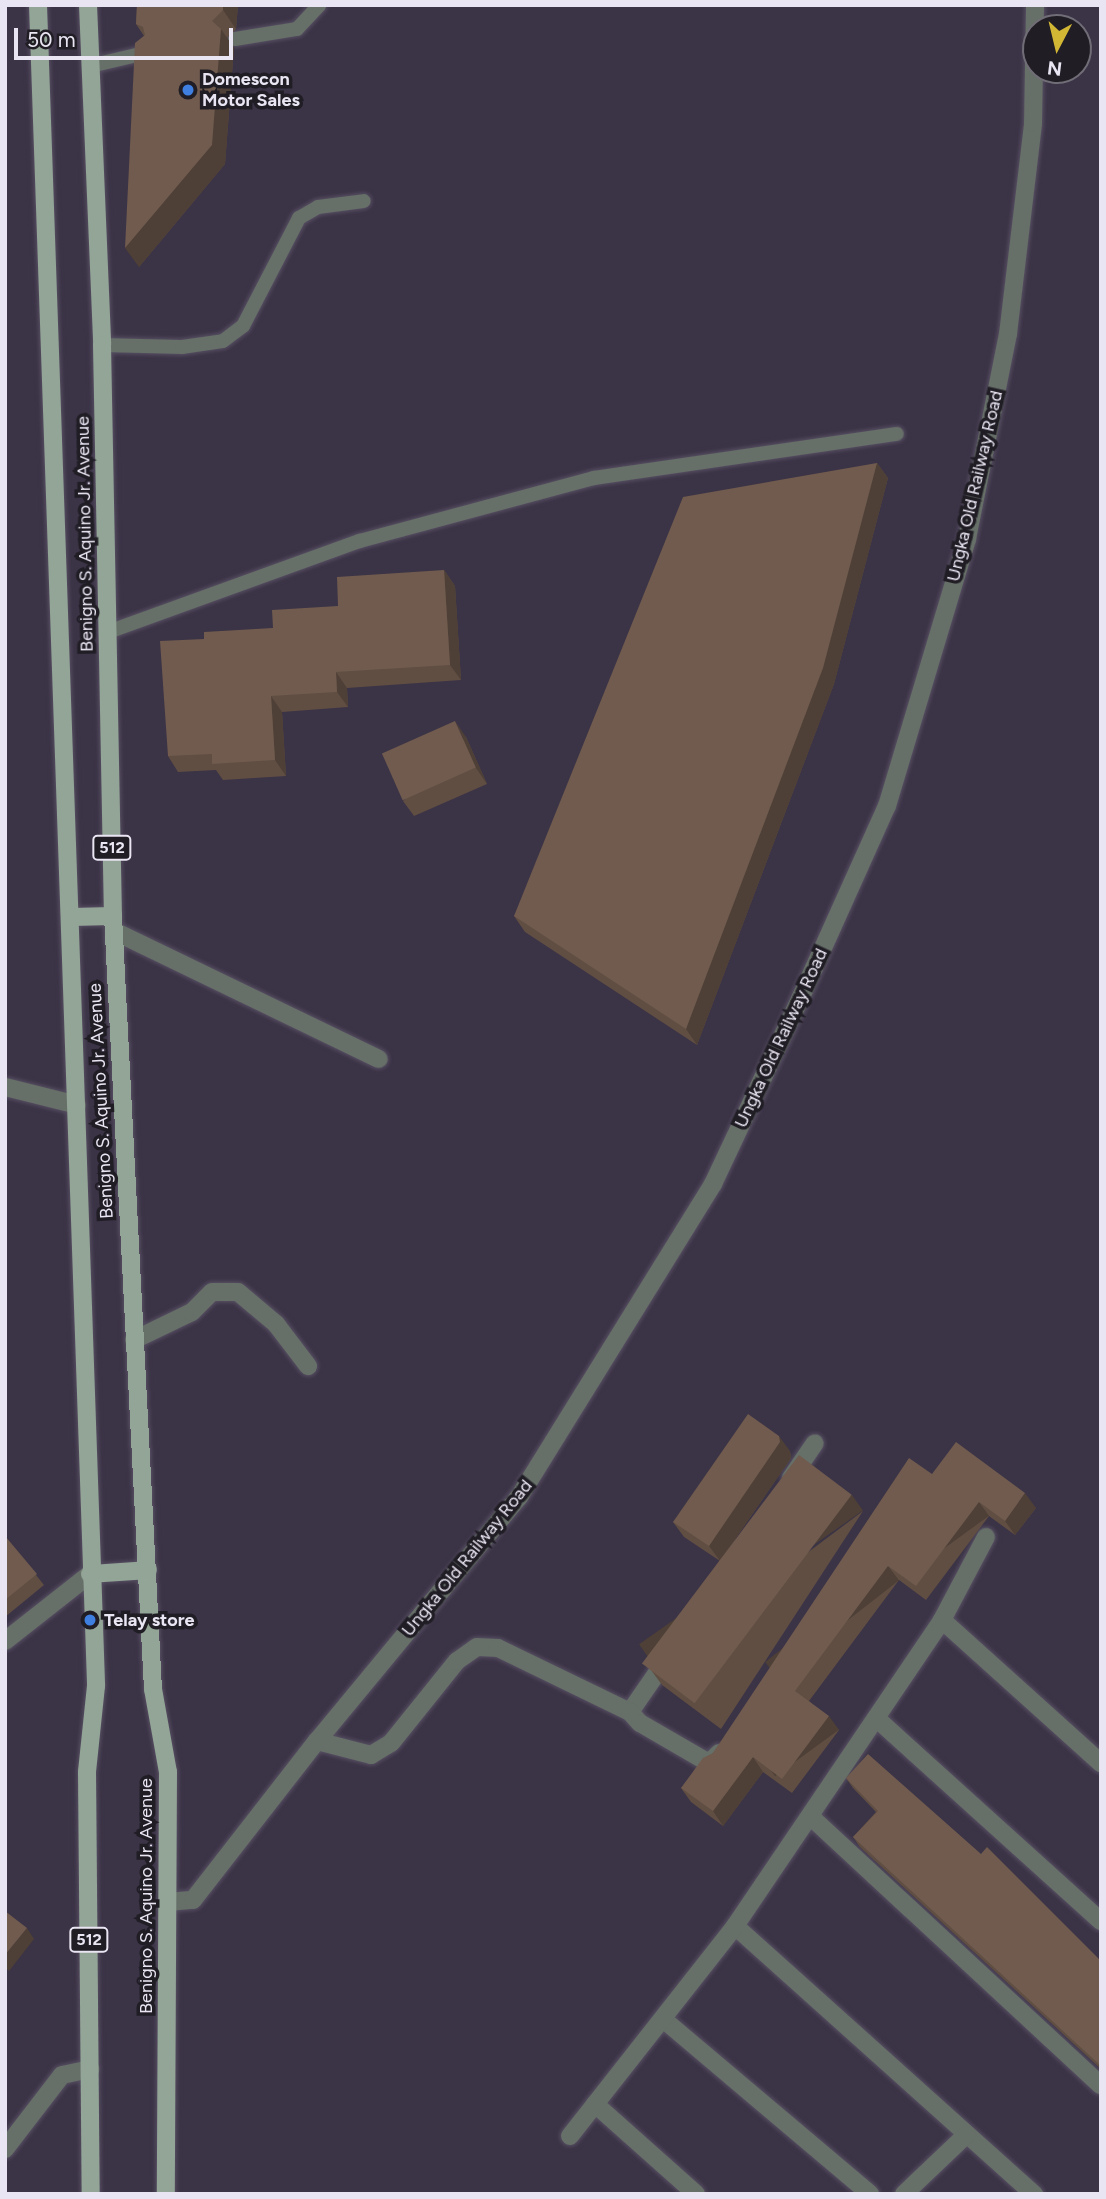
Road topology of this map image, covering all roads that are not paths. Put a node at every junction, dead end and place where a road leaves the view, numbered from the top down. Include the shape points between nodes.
1 (38, 5) edge
2 (88, 5) edge
3 (318, 5) edge
4 (1035, 5) edge
5 (235, 39) dead end
6 (149, 52) edge
7 (90, 66) junction
8 (364, 201) dead end
9 (102, 345) junction
10 (897, 434) dead end
11 (108, 632) junction
12 (71, 917) junction
13 (114, 923) junction
14 (379, 1059) dead end
15 (5, 1087) edge
16 (77, 1105) junction
17 (134, 1340) junction
18 (309, 1366) dead end
19 (816, 1443) dead end
20 (777, 1499) edge
21 (986, 1537) dead end
22 (148, 1570) junction
23 (90, 1574) junction
24 (942, 1620) junction
25 (5, 1641) edge
26 (676, 1645) edge
27 (630, 1712) junction
28 (876, 1718) junction
29 (729, 1739) edge
30 (317, 1741) junction
31 (1101, 1763) edge
32 (810, 1816) junction
33 (168, 1902) junction
34 (1101, 1921) edge
35 (735, 1926) junction
36 (663, 2019) junction
37 (90, 2069) junction
38 (1101, 2085) edge
39 (595, 2104) junction
40 (966, 2134) junction
41 (570, 2136) dead end
42 (5, 2149) edge
43 (91, 2194) edge
44 (166, 2194) edge
45 (696, 2194) edge
46 (870, 2194) edge
47 (904, 2194) edge
48 (1034, 2194) edge

1 - 12 main road, Benigno S. Aquino Jr. Avenue / 512
2 - 7 main road, Benigno S. Aquino Jr. Avenue / 512
3 - 5 lane via 297,29
4 - 30 street, Ungka Old Railway Road via 1033,122 1007,334 967,539 887,806 713,1184 660,1273 519,1497
6 - 7 lane
7 - 9 main road, Benigno S. Aquino Jr. Avenue / 512
8 - 9 lane via 318,207 299,218 258,303 243,326 223,341 182,347
9 - 11 main road, Benigno S. Aquino Jr. Avenue / 512
10 - 11 lane via 594,478 360,541
11 - 13 main road, Benigno S. Aquino Jr. Avenue / 512
12 - 13 main road
12 - 16 main road, Benigno S. Aquino Jr. Avenue / 512
13 - 14 street
13 - 17 main road, Benigno S. Aquino Jr. Avenue / 512
15 - 16 street
16 - 23 main road, Benigno S. Aquino Jr. Avenue / 512
17 - 18 street via 192,1312 212,1292 237,1292 275,1324
17 - 22 main road, Benigno S. Aquino Jr. Avenue / 512
19 - 20 street
21 - 24 street
22 - 23 main road
22 - 33 main road, Benigno S. Aquino Jr. Avenue / 512 via 153,1689 168,1772
23 - 25 street
23 - 37 main road, Benigno S. Aquino Jr. Avenue / 512 via 96,1686 88,1772
24 - 28 street
24 - 31 street
26 - 27 street
27 - 29 street via 640,1723 709,1763
27 - 30 street via 498,1648 477,1647 457,1661 391,1743 371,1755
28 - 32 street
28 - 34 street
30 - 33 street, Ungka Old Railway Road via 193,1900
32 - 35 street
32 - 38 street
33 - 44 main road, Benigno S. Aquino Jr. Avenue / 512
35 - 36 street
35 - 40 street
36 - 39 street
36 - 46 street
37 - 42 street via 62,2075
37 - 43 main road, Benigno S. Aquino Jr. Avenue / 512
39 - 41 street
39 - 45 street
40 - 47 street
40 - 48 street

